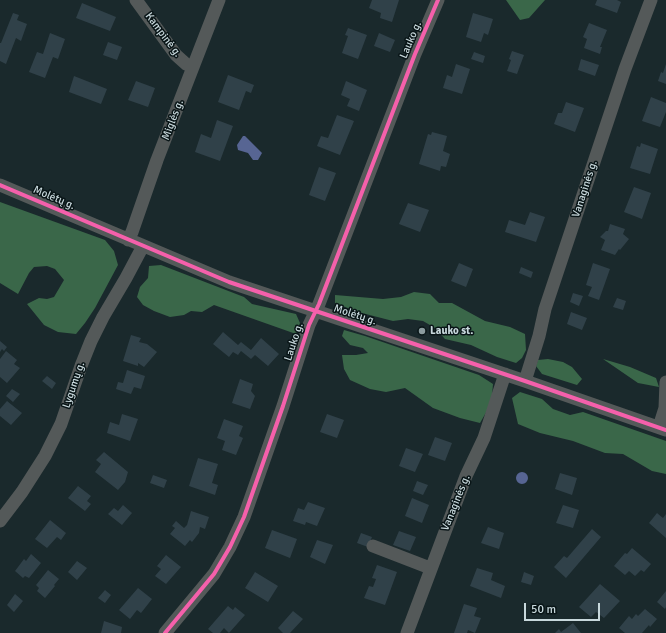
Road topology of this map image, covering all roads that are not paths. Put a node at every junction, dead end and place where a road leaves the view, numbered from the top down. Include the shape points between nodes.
1 (136, 0) edge
2 (218, 0) edge
3 (438, 0) edge
4 (651, 0) edge
5 (193, 67) junction
6 (0, 185) edge
7 (128, 240) junction
8 (143, 246) junction
9 (315, 311) junction
10 (505, 374) junction
11 (525, 381) junction
12 (666, 382) edge
13 (662, 428) edge
14 (0, 521) edge
15 (374, 546) dead end
16 (430, 568) junction
17 (165, 633) edge
18 (407, 633) edge

1 - 5 street, Kampinė g. via 176,55
2 - 5 street, Miglės g.
3 - 9 street, Lauko g.
4 - 11 street, Vanaginės g. via 625,69 548,301
5 - 7 street, Miglės g.
6 - 7 street, Molėtų g.
7 - 8 street, Molėtų g.
8 - 9 street, Molėtų g. via 229,282
8 - 14 street, Lygumų g. via 91,341 61,424 45,456
9 - 10 street, Molėtų g.
9 - 17 street, Lauko g. via 244,517 214,574
10 - 11 street, Molėtų g.
10 - 16 street, Vanaginės g. via 484,438 466,476
11 - 13 street, Molėtų g.
12 - 13 street
15 - 16 street
16 - 18 street, Vanaginės g.

